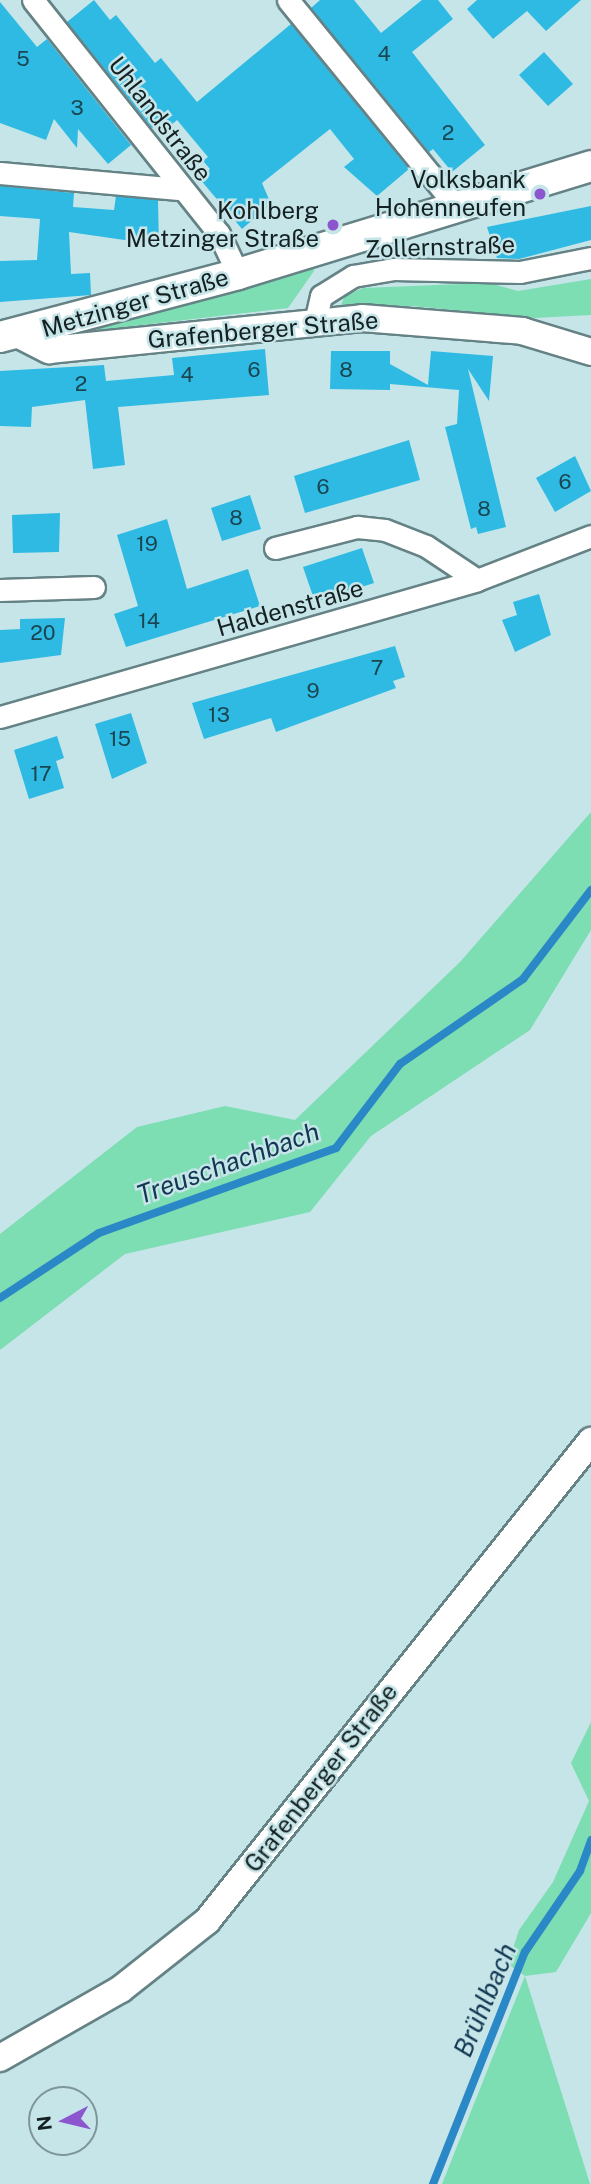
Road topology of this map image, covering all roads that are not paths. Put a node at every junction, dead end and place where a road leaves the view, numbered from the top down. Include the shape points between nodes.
1 (33, 0) edge
2 (288, 0) edge
3 (591, 166) edge
4 (0, 173) edge
5 (181, 189) junction
6 (457, 206) junction
7 (591, 258) edge
8 (238, 274) junction
9 (316, 322) junction
10 (9, 336) edge
11 (588, 347) edge
12 (591, 536) edge
13 (275, 548) dead end
14 (477, 580) junction
15 (93, 587) dead end
16 (0, 590) edge
17 (0, 717) edge
18 (591, 1441) edge
19 (0, 2058) edge

1 - 5 street, Uhlandstraße
2 - 6 street
3 - 6 main road, Metzinger Straße
4 - 5 street
5 - 8 street, Uhlandstraße via 219,234
6 - 8 main road, Metzinger Straße
7 - 9 street, Zollernstraße via 520,272 394,269 353,276 321,296
8 - 10 main road, Metzinger Straße
9 - 10 street, Grafenberger Straße via 49,350
9 - 11 street, Grafenberger Straße via 450,322
12 - 14 street, Haldenstraße
13 - 14 street via 357,527 385,530 426,546
14 - 17 street, Haldenstraße
15 - 16 street
18 - 19 street, Grafenberger Straße via 208,1921 121,1989

